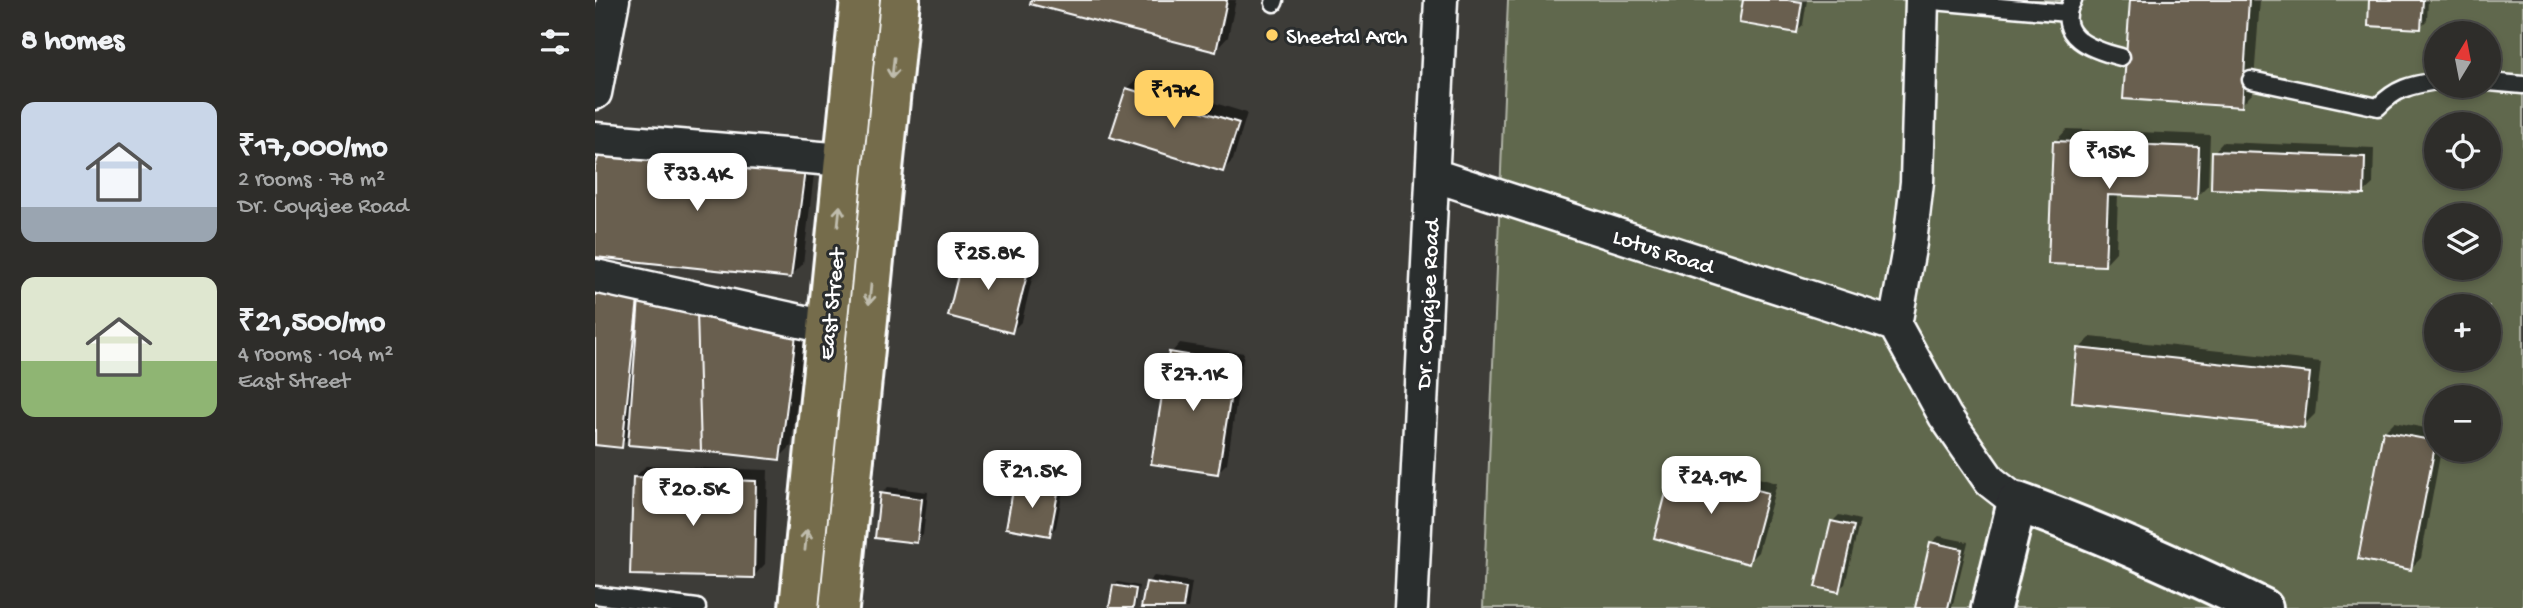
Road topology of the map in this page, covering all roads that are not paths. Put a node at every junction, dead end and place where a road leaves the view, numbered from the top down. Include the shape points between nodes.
1 (613, 0) edge
2 (860, 0) edge
3 (900, 0) edge
4 (1441, 0) edge
5 (1922, 0) edge
6 (2070, 6) edge
7 (2121, 57) dead end
8 (2251, 80) dead end
9 (2424, 83) edge
10 (2501, 83) edge
11 (2523, 85) edge
12 (595, 93) edge
13 (595, 139) edge
14 (844, 160) junction
15 (1433, 175) junction
16 (595, 276) edge
17 (1895, 325) junction
18 (827, 327) junction
19 (2017, 502) junction
20 (595, 595) edge
21 (697, 608) edge
22 (799, 608) edge
23 (839, 608) edge
24 (1411, 608) edge
25 (1991, 608) edge
26 (2263, 608) edge

1 - 12 street
2 - 14 main road, East Street
3 -> 23 main road, East Street
4 - 15 street, Dr. Coyajee Road
5 - 6 lane
5 - 17 street via 1917,182
6 - 7 lane via 2071,32 2093,50
8 - 9 lane via 2378,107 2390,94
10 - 11 lane
13 - 14 street
18 -> 14 main road, East Street
15 - 17 street, Lotus Road
15 - 24 street, Dr. Coyajee Road
16 - 18 street
17 - 19 street via 1982,470
22 -> 18 main road, East Street
19 - 25 street
19 - 26 street via 2089,528
20 - 21 lane

